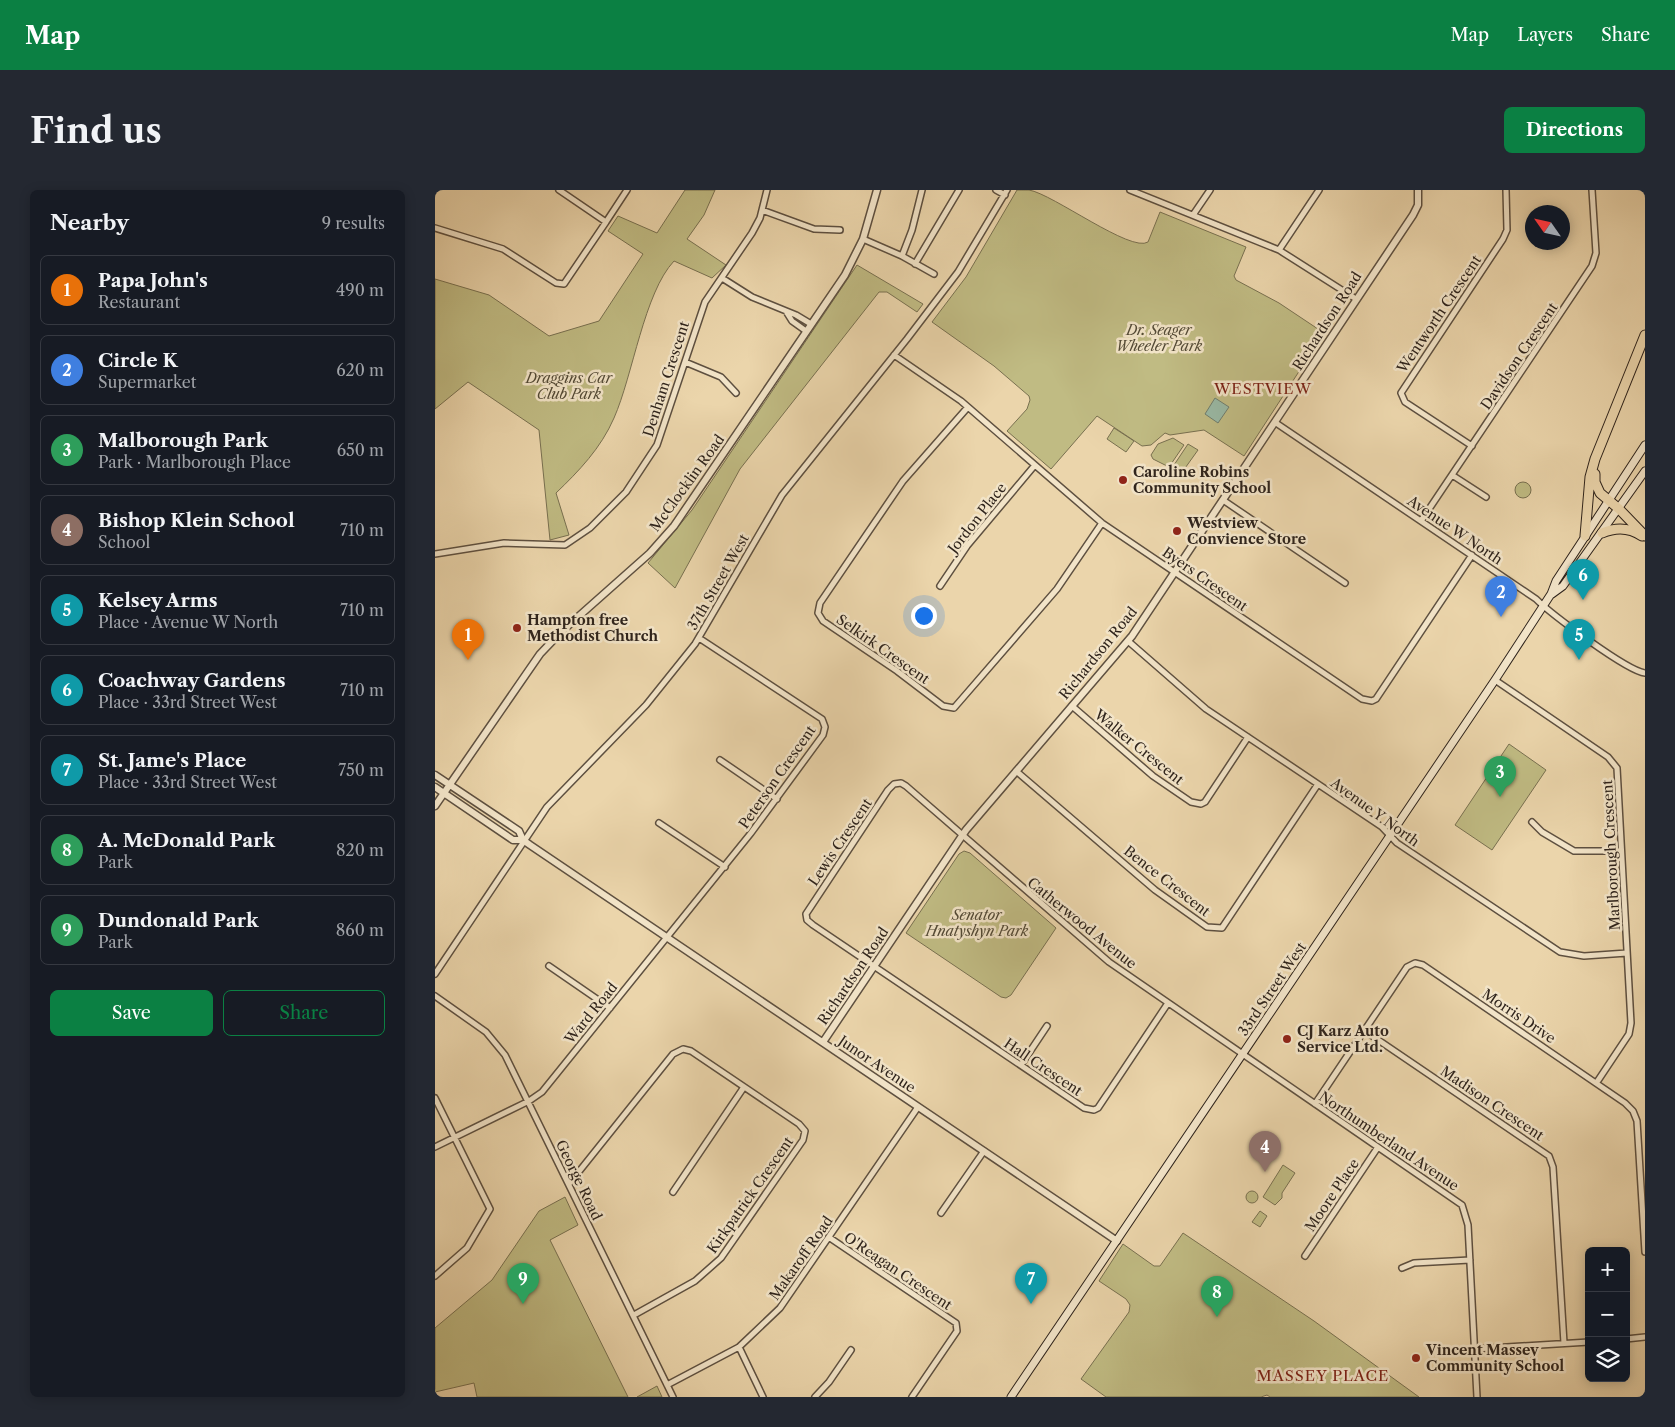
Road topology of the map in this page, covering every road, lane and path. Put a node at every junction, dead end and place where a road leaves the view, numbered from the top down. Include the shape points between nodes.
1 (559, 190) edge
2 (627, 190) edge
3 (767, 190) edge
4 (877, 190) edge
5 (922, 190) edge
6 (959, 190) edge
7 (996, 190) edge
8 (1130, 190) edge
9 (1210, 190) edge
10 (1319, 190) edge
11 (1418, 190) edge
12 (1506, 190) edge
13 (1592, 190) edge
14 (1006, 193) edge
15 (762, 210) junction
16 (1193, 215) junction
17 (606, 222) junction
18 (435, 228) edge
19 (840, 230) dead end
20 (863, 238) junction
21 (1279, 250) junction
22 (902, 256) junction
23 (915, 264) junction
24 (934, 274) dead end
25 (721, 278) junction
26 (1356, 299) junction
27 (787, 313) junction
28 (811, 324) junction
29 (806, 331) junction
30 (1645, 335) edge
31 (894, 355) junction
32 (685, 362) junction
33 (736, 393) dead end
34 (968, 407) junction
35 (1612, 416) junction
36 (1276, 423) junction
37 (1645, 445) edge
38 (1472, 446) junction
39 (1035, 465) junction
40 (1645, 471) edge
41 (1452, 475) junction
42 (1486, 497) dead end
43 (1608, 499) junction
44 (1223, 500) junction
45 (1619, 509) junction
46 (1421, 521) junction
47 (1103, 522) junction
48 (1602, 533) junction
49 (1585, 536) junction
50 (1645, 537) edge
51 (435, 554) edge
52 (1472, 555) junction
53 (1175, 572) junction
54 (1345, 583) dead end
55 (940, 586) dead end
56 (1551, 594) junction
57 (1543, 606) junction
58 (699, 638) junction
59 (1128, 641) junction
60 (1645, 673) edge
61 (1495, 680) junction
62 (1072, 706) junction
63 (1248, 737) junction
64 (721, 760) dead end
65 (1016, 771) junction
66 (435, 775) edge
67 (1318, 784) junction
68 (450, 786) junction
69 (435, 787) edge
70 (444, 793) junction
71 (777, 799) junction
72 (435, 806) edge
73 (1532, 822) dead end
74 (659, 823) dead end
75 (962, 836) junction
76 (1390, 836) junction
77 (523, 840) junction
78 (1621, 851) junction
79 (725, 867) junction
80 (668, 937) junction
81 (1627, 953) junction
82 (549, 966) dead end
83 (874, 966) junction
84 (435, 974) edge
85 (435, 996) edge
86 (1168, 1003) junction
87 (610, 1008) junction
88 (1047, 1026) dead end
89 (1365, 1031) junction
90 (823, 1042) junction
91 (1243, 1054) junction
92 (1021, 1065) junction
93 (1597, 1082) junction
94 (744, 1087) junction
95 (435, 1098) edge
96 (529, 1101) junction
97 (1315, 1104) junction
98 (918, 1107) junction
99 (455, 1137) junction
100 (435, 1147) edge
101 (1378, 1147) junction
102 (984, 1151) junction
103 (569, 1184) junction
104 (673, 1192) dead end
105 (941, 1213) dead end
106 (830, 1238) junction
107 (1117, 1241) junction
108 (1645, 1252) edge
109 (1305, 1256) dead end
110 (1470, 1260) junction
111 (1402, 1268) dead end
112 (435, 1276) edge
113 (634, 1315) junction
114 (1645, 1337) edge
115 (1630, 1339) edge
116 (1585, 1342) edge
117 (1564, 1343) junction
118 (739, 1347) junction
119 (1475, 1349) junction
120 (851, 1350) dead end
121 (667, 1384) junction
122 (673, 1397) edge
123 (763, 1397) edge
124 (815, 1397) edge
125 (911, 1397) edge
126 (1011, 1397) edge
127 (1477, 1397) edge

1 - 17 street
2 - 17 street
3 - 15 street, Denham Crescent
4 - 20 street, McClocklin Road
5 - 22 street
6 - 23 street
7 - 14 street
8 - 16 street
9 - 16 street
10 - 21 street
11 - 26 street, Richardson Road via 1418,205 1413,215
12 - 38 street, Wentworth Crescent via 1507,230 1503,240 1401,393 1405,402
13 - 38 street, Davidson Crescent via 1596,253 1592,266
14 - 31 street, 37th Street West via 958,272
15 - 19 street via 815,228
15 - 25 street, Denham Crescent via 750,238
16 - 21 street
17 - 18 street via 567,282 561,284 503,249
20 - 22 street
20 - 28 street, McClocklin Road via 845,275
21 - 26 street
22 - 23 street
23 - 24 street
25 - 27 street
25 - 32 street, Denham Crescent via 701,312
26 - 36 street, Richardson Road
27 - 28 street
27 - 29 street
28 - 29 street, McClocklin Road
29 - 68 street, McClocklin Road via 674,526 650,553 540,654
30 - 35 highway
31 - 34 street, Byers Crescent
31 - 58 street, 37th Street West via 782,495
32 - 33 street via 721,378
32 - 51 street, Denham Crescent via 662,432 643,468 626,492 579,537 571,543 557,546 503,543
34 - 39 street, Byers Crescent
34 - 47 street, Selkirk Crescent via 895,492 820,603 818,613 823,622 943,706 954,708 1057,589
35 - 43 highway via 1597,460 1595,477 1597,487
35 - 49 highway via 1592,468
36 - 44 street, Richardson Road
36 - 46 street, Avenue W North
37 - 43 main road, 33rd Street West
38 - 41 street, Davidson Crescent
39 - 47 street, Byers Crescent
39 - 55 street, Jordon Place via 967,546
40 - 45 main road, 33rd Street West
41 - 42 street
41 - 46 street, Davidson Crescent
43 - 45 highway
43 - 49 main road, 33rd Street West
44 - 53 street, Richardson Road
44 - 54 street
45 - 48 main road, 33rd Street West
45 - 50 highway
46 - 52 street, Avenue W North
47 - 53 street, Byers Crescent
48 - 50 highway via 1625,529
48 - 56 main road, 33rd Street West via 1563,586
49 - 56 main road, 33rd Street West
52 - 53 street, Byers Crescent via 1372,701 1362,699
52 - 57 street, Avenue W North
53 - 59 street, Richardson Road
56 - 57 main road, 33rd Street West
57 - 60 street, Avenue W North via 1631,668
57 - 61 main road, 33rd Street West
58 - 71 street, Peterson Crescent via 825,724 823,735
58 - 77 street, 37th Street West via 659,690 547,807
59 - 62 street, Richardson Road
59 - 63 street, Avenue Y North via 1201,705
61 - 76 main road, 33rd Street West
61 - 78 street, Marlborough Crescent via 1608,757 1617,768
62 - 63 street, Walker Crescent via 1153,776 1197,804 1205,802
62 - 65 street, Richardson Road
63 - 67 street, Avenue Y North
64 - 71 street
65 - 67 street, Bence Crescent via 1155,890 1207,927 1215,929 1222,928
65 - 75 street, Richardson Road
66 - 68 street, Junor Avenue
67 - 76 street, Avenue Y North via 1382,827
68 - 70 street, McClocklin Road
68 - 77 street, Junor Avenue via 519,831
69 - 70 street, Junor Avenue
70 - 72 street, McClocklin Road
70 - 77 street, Junor Avenue via 513,840
71 - 79 street, Peterson Crescent
73 - 78 street via 1542,832 1574,851
74 - 79 street
75 - 83 street, Richardson Road
75 - 83 street, Lewis Crescent via 906,786 894,784 888,790 806,914 813,925
75 - 86 street, Catherwood Avenue via 1102,957
76 - 81 street, Avenue Y North via 1560,952 1584,956
76 - 91 main road, 33rd Street West
77 - 80 street, Junor Avenue
77 - 84 street, 37th Street West
78 - 81 street, Marlborough Crescent
79 - 80 street, Peterson Crescent
80 - 87 street, Ward Road
80 - 90 street, Junor Avenue
81 - 93 street, Marlborough Crescent via 1629,1034
82 - 87 street
83 - 90 street, Richardson Road
83 - 92 street, Hall Crescent
85 - 96 street, George Road via 493,1038
86 - 91 street, Catherwood Avenue
86 - 92 street, Hall Crescent via 1099,1108 1083,1108
87 - 96 street, Ward Road via 542,1092
88 - 92 street
89 - 93 street, Morris Drive via 1407,967 1419,963
89 - 97 street, Morris Drive
89 - 117 street, Madison Crescent via 1549,1156 1553,1167
90 - 98 street, Junor Avenue
91 - 97 street, Northumberland Avenue
91 - 107 main road, 33rd Street West
93 - 108 street, Morris Drive via 1625,1103 1637,1121
94 - 103 street, Kirkpatrick Crescent via 687,1049 673,1054
94 - 104 street
94 - 113 street, Kirkpatrick Crescent via 799,1124 805,1135 721,1258 695,1281
95 - 99 street
96 - 99 street, Ward Road
96 - 103 street, George Road
97 - 101 street, Northumberland Avenue
98 - 102 street, Junor Avenue
98 - 106 street, Makaroff Road
99 - 100 street, Ward Road
99 - 112 street via 491,1209 467,1248
101 - 109 street, Moore Place
101 - 110 street, Northumberland Avenue via 1462,1205 1467,1218
102 - 105 street
102 - 107 street, Junor Avenue
103 - 113 street, George Road
106 - 118 street, Makaroff Road via 780,1308
106 - 125 street, O'Reagan Crescent via 956,1323 957,1331
107 - 126 main road, 33rd Street West
110 - 111 street via 1414,1263
110 - 119 street, Northumberland Avenue
113 - 121 street, George Road
114 - 115 street
116 - 117 street
117 - 119 street
118 - 121 street, Makaroff Road
118 - 123 street
119 - 127 street, Northumberland Avenue
120 - 124 street
121 - 122 street, George Road

